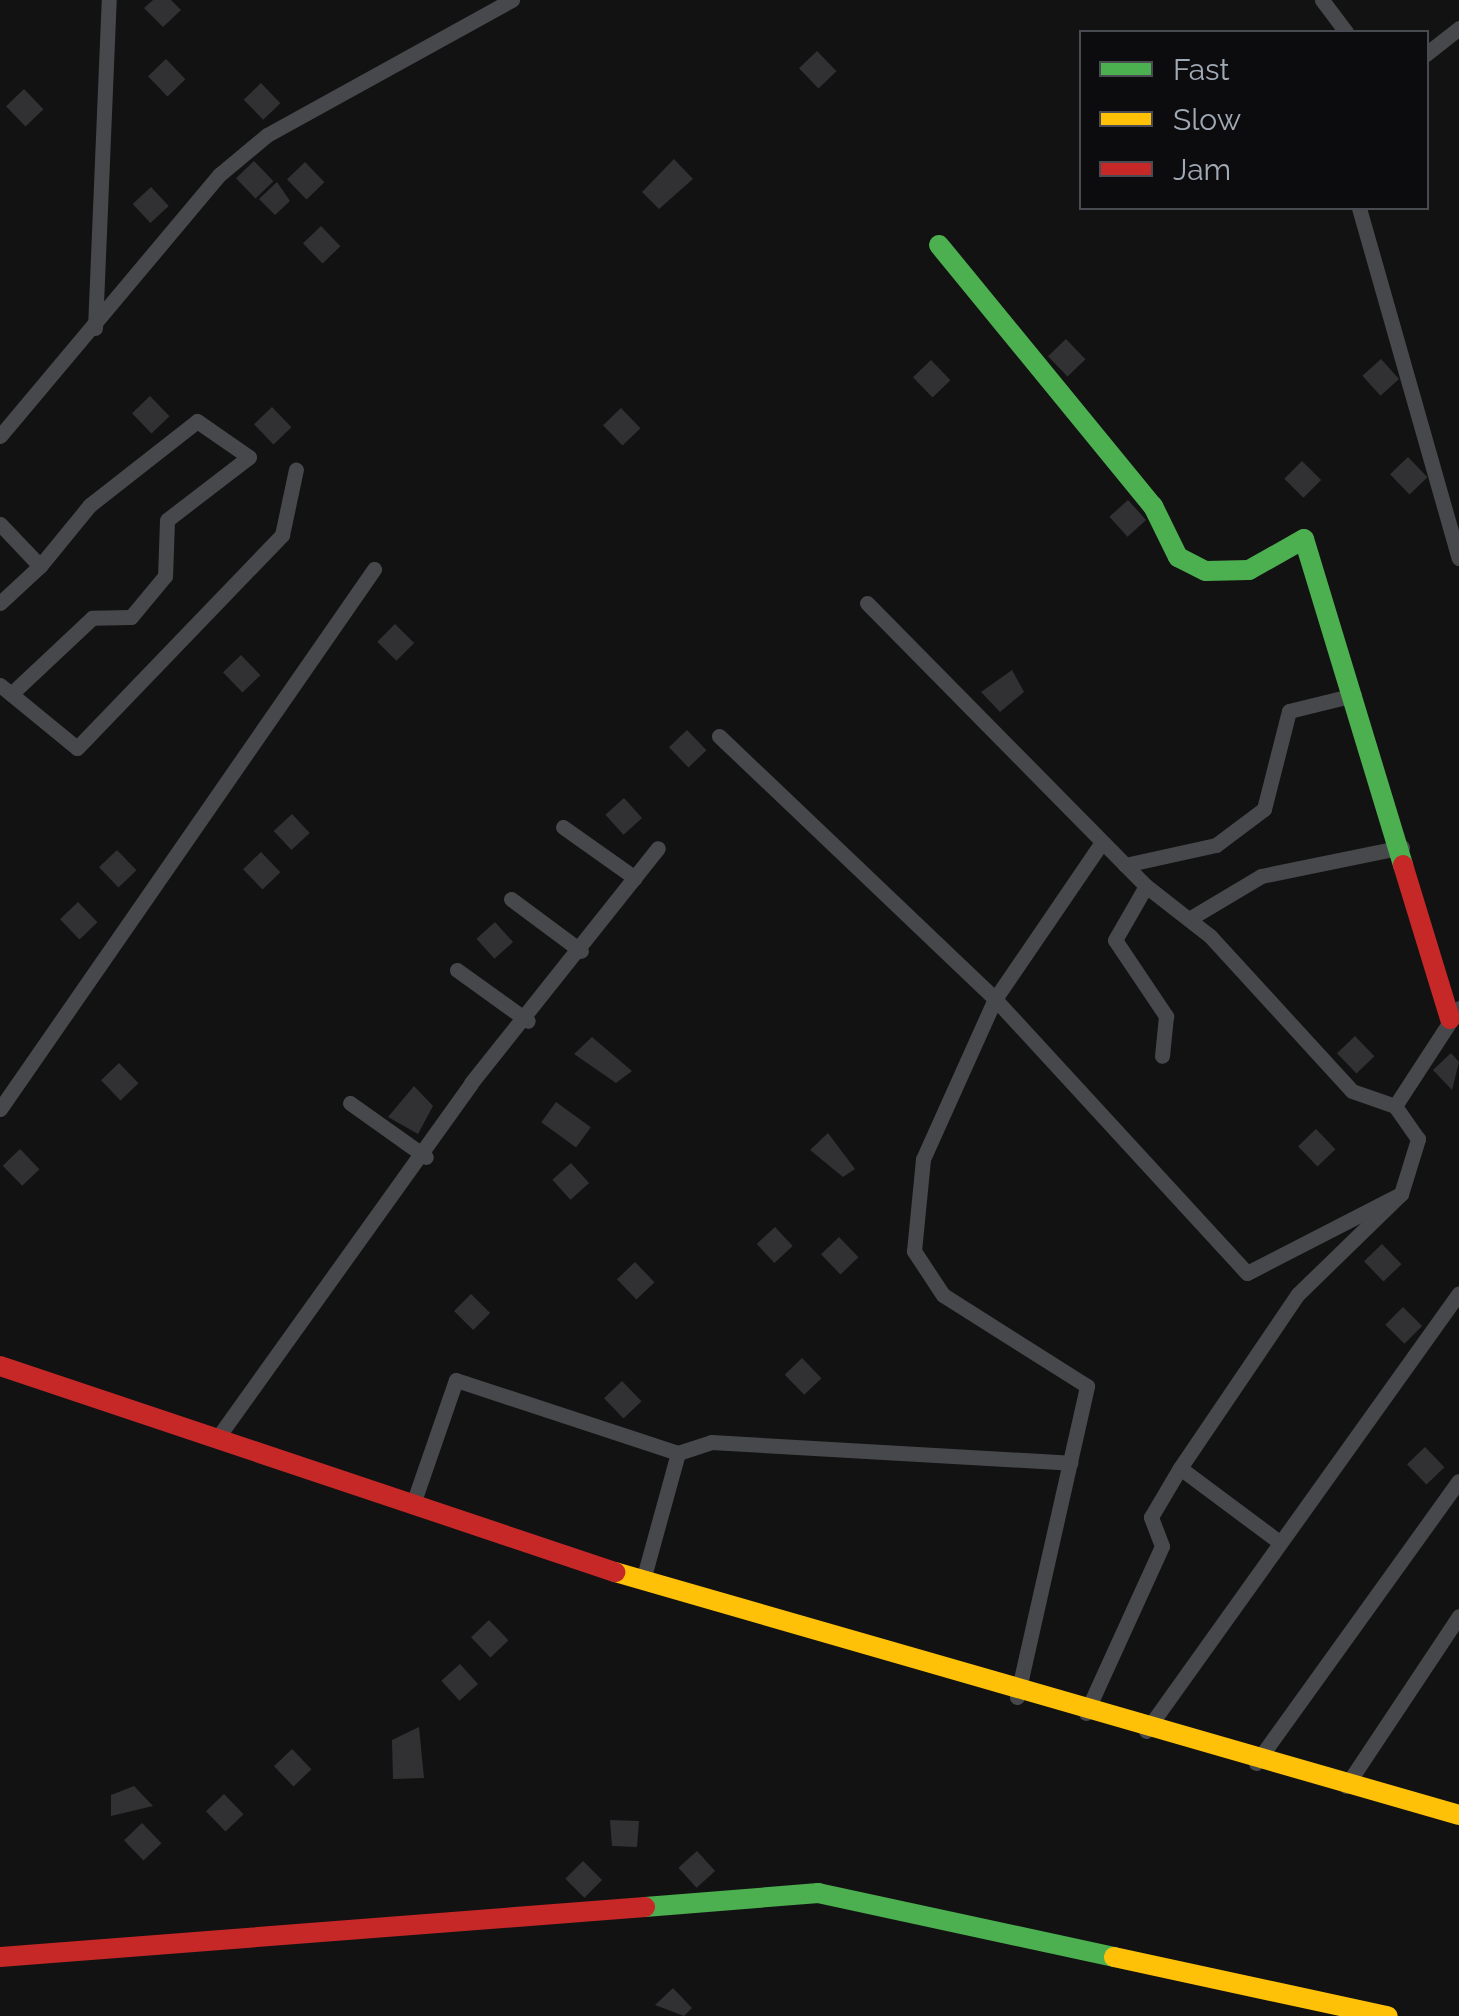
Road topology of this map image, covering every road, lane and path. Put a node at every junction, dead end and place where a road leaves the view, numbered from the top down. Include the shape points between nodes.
1 (109, 0) edge
2 (512, 0) edge
3 (1322, 0) edge
4 (1459, 28) edge
5 (1344, 30) edge
6 (1429, 52) edge
7 (1359, 210) edge
8 (938, 245) dead end
9 (95, 328) junction
10 (0, 436) edge
11 (296, 470) dead end
12 (0, 524) edge
13 (1459, 558) edge
14 (40, 566) junction
15 (374, 569) dead end
16 (0, 603) edge
17 (867, 603) dead end
18 (5, 690) edge
19 (1354, 695) junction
20 (718, 736) dead end
21 (562, 827) dead end
22 (1102, 842) junction
23 (658, 848) dead end
24 (1402, 848) junction
25 (1125, 866) junction
26 (635, 878) junction
27 (1146, 886) junction
28 (511, 900) dead end
29 (1189, 920) junction
30 (581, 950) junction
31 (457, 970) dead end
32 (995, 999) junction
33 (1454, 1013) edge
34 (528, 1022) junction
35 (1162, 1056) dead end
36 (350, 1103) dead end
37 (1395, 1106) junction
38 (0, 1108) edge
39 (426, 1156) junction
40 (1401, 1194) junction
41 (1459, 1293) edge
42 (0, 1366) edge
43 (218, 1437) junction
44 (678, 1453) junction
45 (1070, 1463) junction
46 (1180, 1468) junction
47 (1459, 1480) edge
48 (414, 1500) junction
49 (1278, 1541) junction
50 (644, 1580) junction
51 (1459, 1616) edge
52 (1016, 1697) junction
53 (1086, 1714) junction
54 (1146, 1731) junction
55 (1256, 1763) junction
56 (1346, 1786) junction
57 (1459, 1815) edge
58 (0, 1956) edge
59 (1388, 2016) edge

1 - 9 street
2 - 9 street via 267,136 219,175
3 - 5 street
4 - 6 street
7 - 13 street
8 - 19 street via 1154,506 1178,557 1206,571 1249,570 1304,539
9 - 10 street
11 - 18 street via 282,535 77,748
12 - 14 street
14 - 16 street
14 - 18 street via 90,505 197,422 250,457 167,520 165,576 131,617 92,618
15 - 38 street
17 - 22 street
19 - 24 street
19 - 25 street via 1288,712 1264,809 1216,845
20 - 32 street
21 - 26 street
22 - 25 street
22 - 32 street
23 - 26 street
24 - 29 street via 1261,876
24 - 33 street
25 - 27 street
26 - 30 street
27 - 29 street
27 - 35 street via 1115,940 1166,1016
28 - 30 street
29 - 37 street via 1352,1091
30 - 34 street
31 - 34 street
32 - 40 street via 1247,1273
32 - 45 street via 924,1159 914,1251 943,1295 1088,1386
33 - 37 street
34 - 39 street via 471,1083
36 - 39 street
37 - 40 street via 1418,1138
39 - 43 street
40 - 46 street via 1298,1294
41 - 49 street
42 - 43 street
43 - 48 street
44 - 45 street via 710,1442
44 - 48 street via 456,1380
44 - 50 street
45 - 52 street
46 - 49 street
46 - 53 street via 1151,1517 1162,1546
47 - 55 street
48 - 50 street
49 - 54 street
50 - 52 street
51 - 56 street
52 - 53 street
53 - 54 street
54 - 55 street
55 - 56 street
56 - 57 street
58 - 59 street via 818,1893

